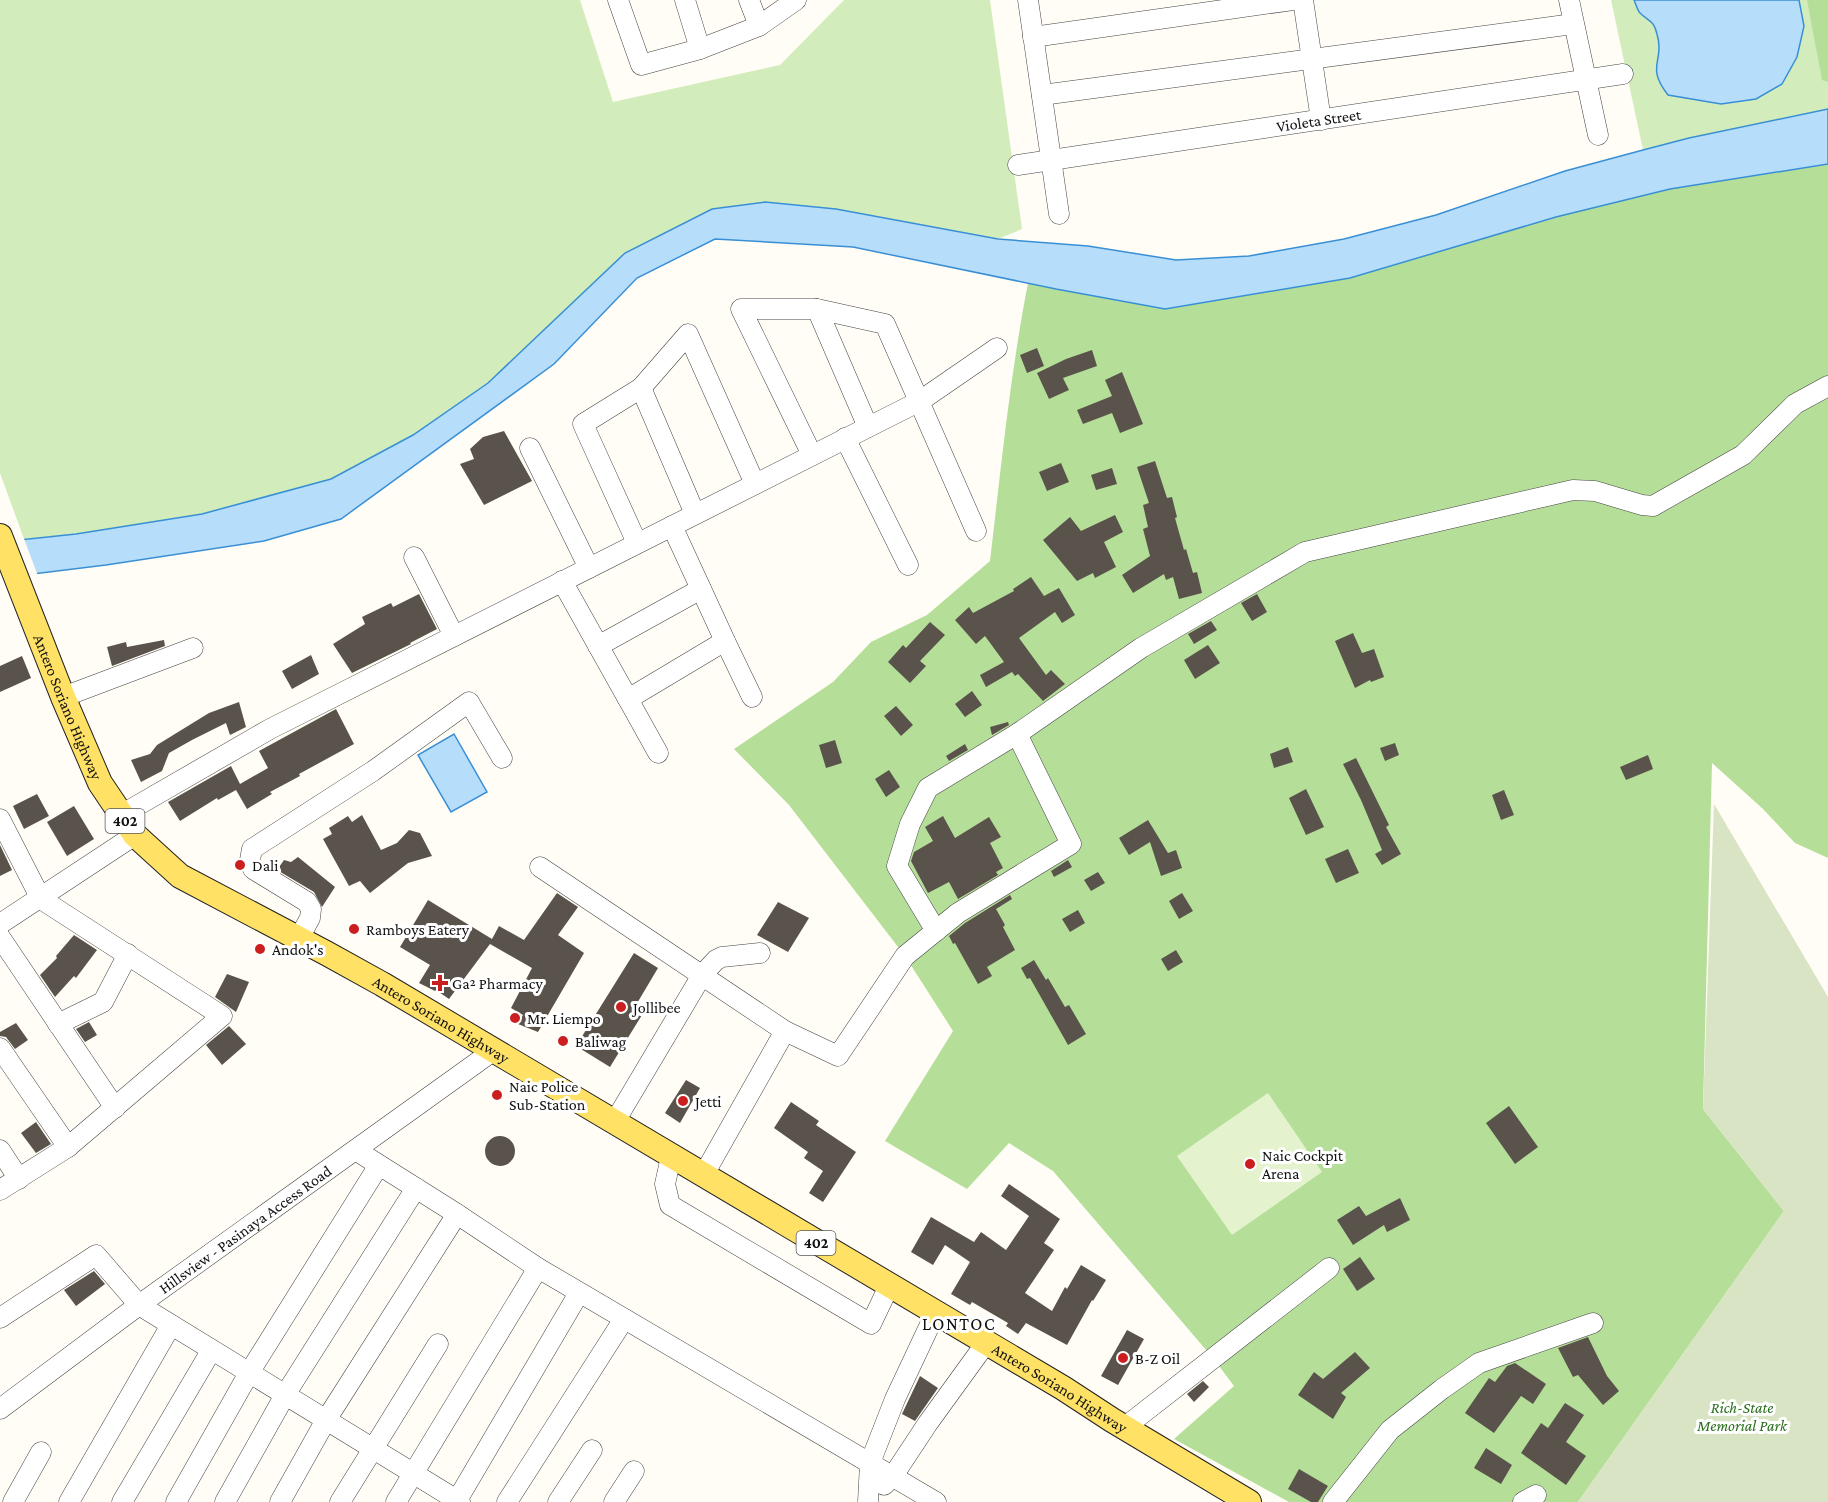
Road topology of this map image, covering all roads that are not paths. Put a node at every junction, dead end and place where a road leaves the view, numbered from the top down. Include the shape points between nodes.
1 (618, 0) edge
2 (685, 0) edge
3 (750, 0) edge
4 (796, 0) edge
5 (1028, 0) edge
6 (1293, 0) edge
7 (1303, 0) edge
8 (1569, 0) edge
9 (1573, 24) junction
10 (759, 27) junction
11 (1033, 37) junction
12 (700, 49) junction
13 (1312, 59) junction
14 (1623, 75) dead end
15 (1587, 81) junction
16 (1042, 95) junction
17 (1321, 120) junction
18 (1598, 135) dead end
19 (1051, 159) junction
20 (1018, 165) dead end
21 (1059, 214) dead end
22 (817, 309) junction
23 (997, 348) dead end
24 (1828, 386) edge
25 (641, 388) junction
26 (920, 400) junction
27 (868, 427) junction
28 (845, 438) junction
29 (530, 448) dead end
30 (812, 455) junction
31 (755, 484) junction
32 (695, 514) junction
33 (672, 526) junction
34 (976, 531) dead end
35 (0, 536) edge
36 (637, 543) junction
37 (414, 557) dead end
38 (908, 565) dead end
39 (589, 568) junction
40 (562, 581) junction
41 (701, 589) junction
42 (454, 636) junction
43 (725, 641) junction
44 (598, 646) junction
45 (193, 648) dead end
46 (63, 697) junction
47 (752, 697) dead end
48 (628, 699) junction
49 (1017, 734) junction
50 (658, 753) dead end
51 (502, 758) dead end
52 (121, 815) junction
53 (0, 819) edge
54 (135, 835) junction
55 (540, 867) dead end
56 (41, 899) junction
57 (0, 924) edge
58 (936, 931) junction
59 (0, 937) edge
60 (299, 938) junction
61 (760, 953) dead end
62 (128, 954) junction
63 (702, 975) junction
64 (58, 1024) junction
65 (785, 1031) junction
66 (0, 1048) edge
67 (494, 1051) junction
68 (115, 1108) junction
69 (614, 1123) junction
70 (68, 1148) junction
71 (0, 1150) edge
72 (357, 1151) junction
73 (671, 1157) junction
74 (379, 1165) junction
75 (703, 1176) junction
76 (19, 1179) junction
77 (416, 1188) junction
78 (0, 1190) edge
79 (457, 1214) junction
80 (538, 1268) junction
81 (1329, 1268) dead end
82 (889, 1286) junction
83 (579, 1293) junction
84 (139, 1305) junction
85 (935, 1314) junction
86 (0, 1318) edge
87 (624, 1319) junction
88 (1593, 1323) dead end
89 (171, 1325) junction
90 (986, 1343) junction
91 (438, 1344) dead end
92 (211, 1351) junction
93 (249, 1373) junction
94 (285, 1395) junction
95 (0, 1408) edge
96 (326, 1420) junction
97 (1125, 1427) junction
98 (373, 1449) junction
99 (592, 1450) dead end
100 (41, 1452) dead end
101 (870, 1463) junction
102 (634, 1471) dead end
103 (413, 1473) junction
104 (893, 1476) junction
105 (458, 1501) edge
106 (13, 1502) edge
107 (69, 1502) edge
108 (123, 1502) edge
109 (176, 1502) edge
110 (225, 1502) edge
111 (280, 1502) edge
112 (340, 1502) edge
113 (396, 1502) edge
114 (507, 1502) edge
115 (558, 1502) edge
116 (615, 1502) edge
117 (867, 1502) edge
118 (936, 1502) edge
119 (1249, 1502) edge
120 (1333, 1502) edge

1 - 12 street via 641,65
2 - 12 street
3 - 10 street
4 - 10 street
5 - 11 street
6 - 11 street
7 - 13 street
8 - 9 street
9 - 13 street
9 - 15 street
10 - 12 street
11 - 16 street
13 - 16 street
13 - 17 street
14 - 15 street, Violeta Street
15 - 17 street, Violeta Street
15 - 18 street
16 - 19 street
17 - 19 street, Violeta Street
19 - 20 street, Violeta Street
19 - 21 street
22 - 26 street via 885,324
22 - 27 street
22 - 30 street via 741,309
23 - 26 street
24 - 49 street via 1795,404 1743,455 1653,506 1595,491 1573,490 1305,552 1141,648
25 - 31 street via 688,334
25 - 32 street
25 - 36 street via 583,424
26 - 27 street
26 - 34 street
27 - 28 street
28 - 30 street
28 - 38 street
29 - 39 street
30 - 31 street
31 - 32 street
32 - 33 street
33 - 36 street
33 - 41 street
35 - 46 main road, Antero Soriano Highway / 402
36 - 39 street
37 - 42 street
39 - 40 street
40 - 42 street
40 - 44 street
41 - 43 street
41 - 44 street
42 - 52 street via 270,729
43 - 47 street
43 - 48 street
44 - 48 street
45 - 46 street
46 - 52 main road, Antero Soriano Highway / 402 via 100,783
48 - 50 street
49 - 58 street via 928,788 910,824 897,866
49 - 58 street via 1071,844 958,913
51 - 60 street via 468,702 373,771 252,849 253,868 307,902 311,909
52 - 54 main road, Antero Soriano Highway / 402
53 - 56 street
54 - 56 street
54 - 60 main road, Antero Soriano Highway / 402 via 180,876
55 - 63 street
56 - 57 street
56 - 62 street
58 - 65 street via 905,956 838,1056
59 - 64 street
60 - 67 main road, Antero Soriano Highway / 402
61 - 63 street via 722,957
62 - 64 street via 103,1002
62 - 68 street via 222,1016
63 - 65 street
63 - 69 street
64 - 68 street
65 - 75 street
66 - 70 street
67 - 69 main road, Antero Soriano Highway / 402
67 - 72 street, Hillsview - Pasinaya Access Road
68 - 70 street
69 - 73 main road, Antero Soriano Highway / 402
70 - 76 street
71 - 76 street
72 - 74 street
72 - 84 street, Hillsview - Pasinaya Access Road
73 - 75 main road, Antero Soriano Highway / 402
73 - 82 street via 665,1184 670,1205 870,1324
74 - 77 street
74 - 93 street
75 - 82 main road, Antero Soriano Highway / 402
76 - 78 street
77 - 79 street
77 - 94 street
79 - 80 street
79 - 96 street
80 - 83 street
80 - 103 street
81 - 97 street
82 - 85 main road, Antero Soriano Highway / 402
83 - 87 street
83 - 105 street
84 - 86 street via 96,1255
84 - 89 street
84 - 95 street, Hillsview - Pasinaya Access Road
85 - 90 main road, Antero Soriano Highway / 402
85 - 101 street
87 - 101 street
87 - 114 street
88 - 120 street via 1479,1364 1442,1389 1389,1430
89 - 92 street
89 - 107 street
90 - 97 main road, Antero Soriano Highway / 402
90 - 104 street
91 - 98 street
92 - 93 street
92 - 108 street
93 - 94 street
93 - 109 street
94 - 96 street
94 - 110 street
96 - 98 street
96 - 111 street
97 - 119 main road, Antero Soriano Highway / 402
98 - 103 street
98 - 112 street
99 - 115 street
100 - 106 street
101 - 104 street
101 - 117 street
102 - 116 street
103 - 105 street
103 - 113 street
104 - 117 street
104 - 118 street

